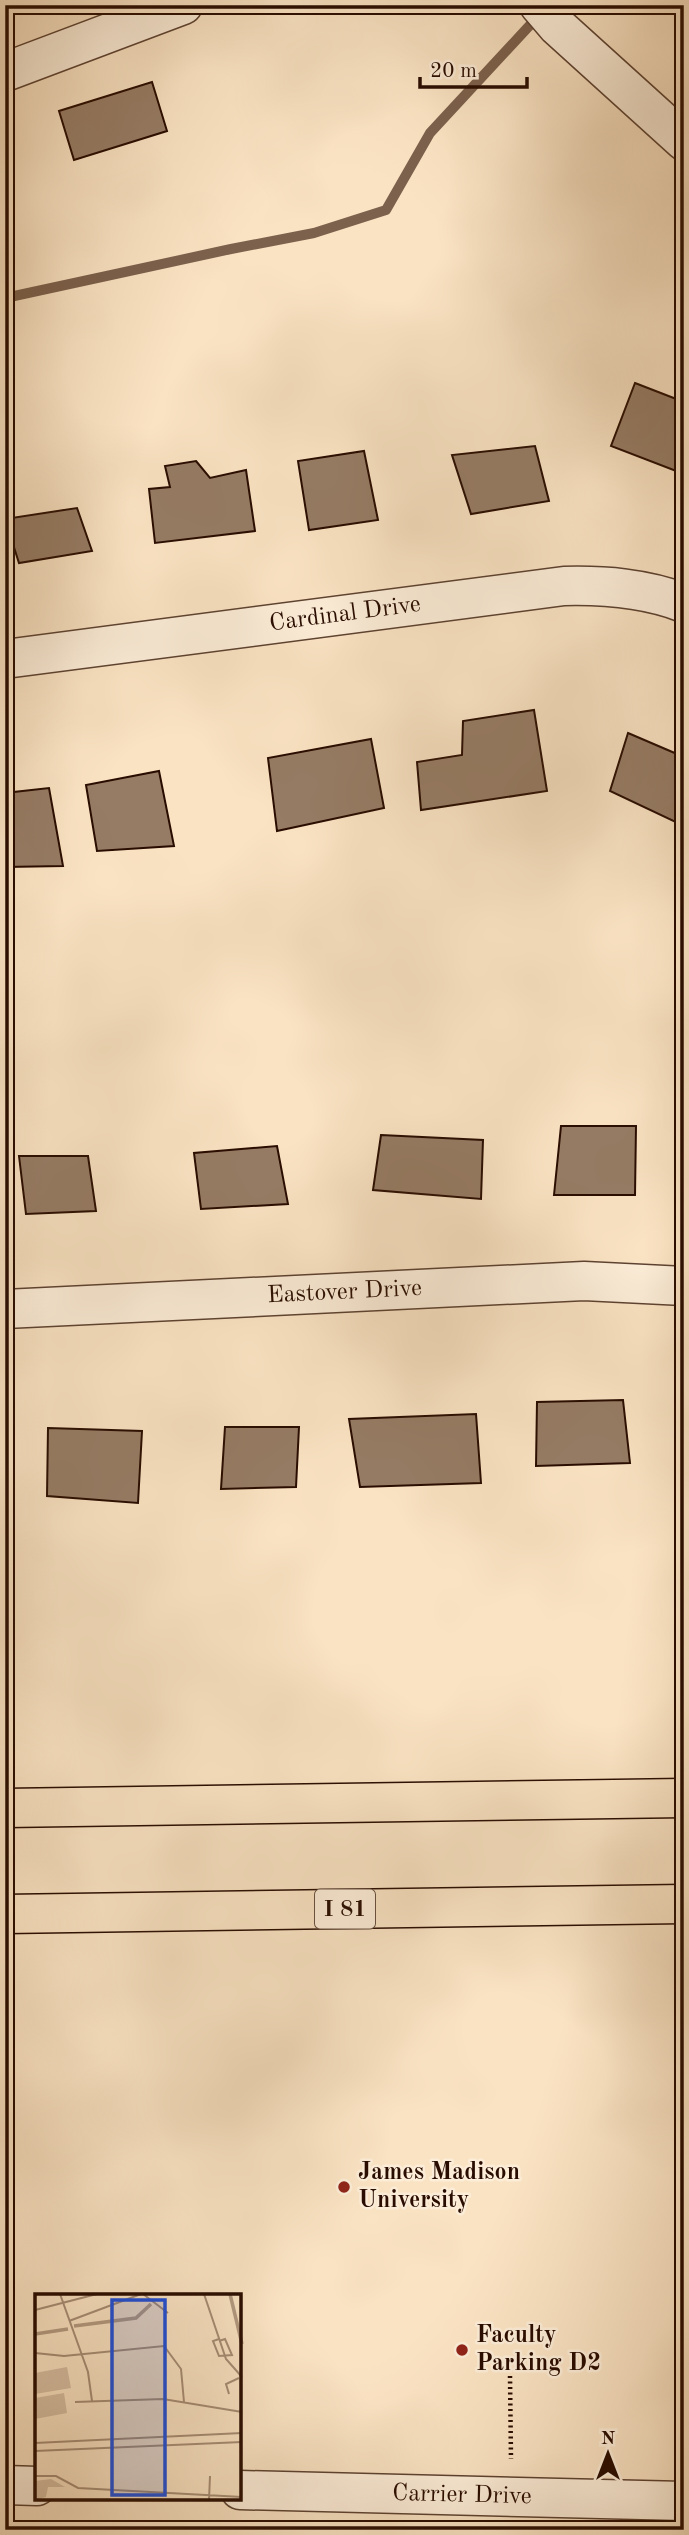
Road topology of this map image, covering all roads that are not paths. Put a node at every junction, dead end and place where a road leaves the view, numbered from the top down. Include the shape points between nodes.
1 (183, 5) edge
2 (548, 16) edge
3 (5, 72) edge
4 (684, 141) edge
5 (684, 603) edge
6 (5, 659) edge
7 (684, 1286) edge
8 (5, 1309) edge
9 (684, 1798) edge
10 (5, 1808) edge
11 (684, 1904) edge
12 (5, 1914) edge
13 (5, 2484) edge
14 (35, 2486) edge
15 (242, 2490) edge
16 (684, 2501) edge
17 (573, 2514) edge

1 - 3 street
2 - 4 street
5 - 6 street, Cardinal Drive via 630,589 564,586
7 - 8 street, Eastover Drive via 584,1281
9 - 10 highway
11 - 12 highway, I 81
13 - 14 street
15 - 17 street, Carrier Drive
16 - 17 street, Carrier Drive

